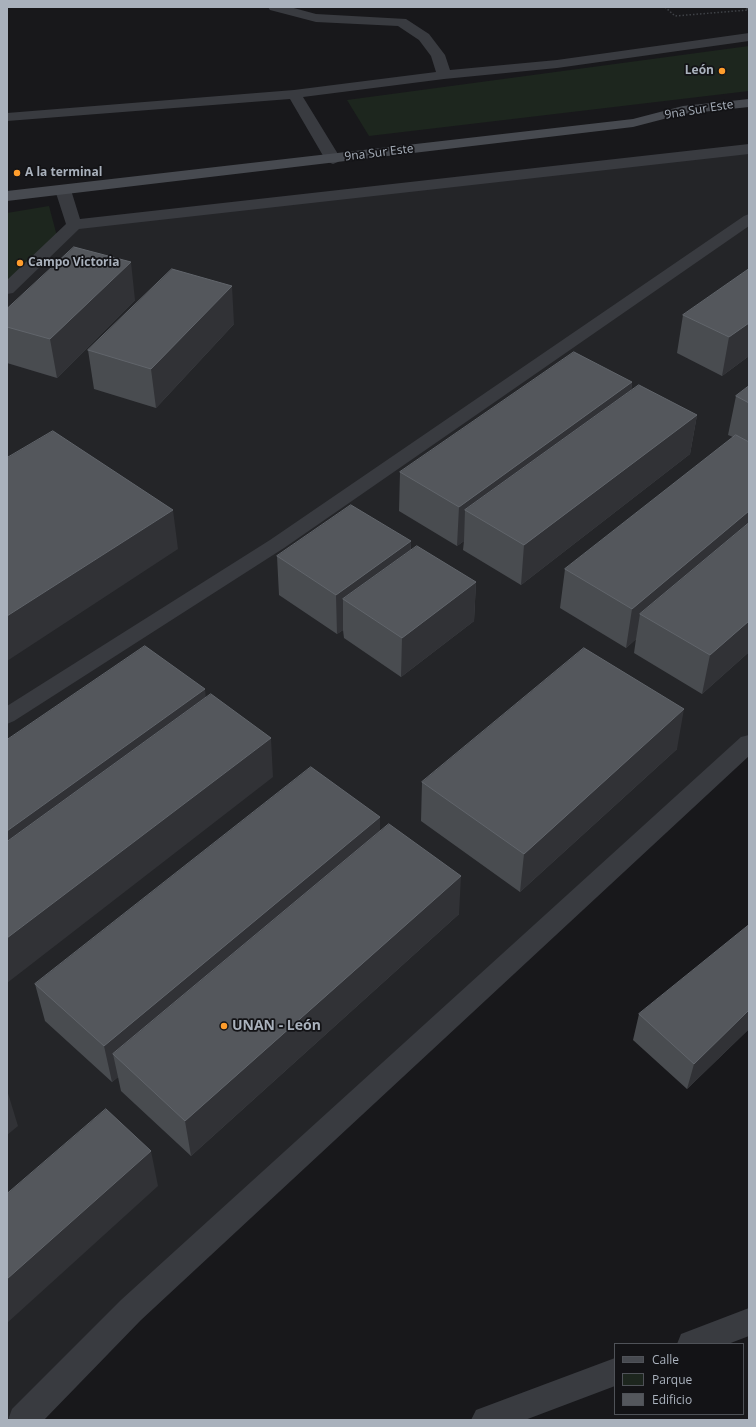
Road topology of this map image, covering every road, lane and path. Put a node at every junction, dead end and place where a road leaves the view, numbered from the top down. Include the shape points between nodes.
1 (275, 7) edge
2 (665, 7) edge
3 (746, 7) edge
4 (749, 37) edge
5 (444, 75) junction
6 (294, 94) junction
7 (749, 103) edge
8 (7, 117) edge
9 (633, 123) junction
10 (693, 123) dead end
11 (749, 149) edge
12 (333, 159) junction
13 (63, 190) junction
14 (7, 196) edge
15 (749, 219) edge
16 (74, 225) junction
17 (7, 289) edge
18 (7, 716) edge
19 (749, 743) edge
20 (749, 1322) edge
21 (694, 1343) edge
22 (614, 1372) edge
23 (23, 1420) edge
24 (486, 1420) edge

1 - 5 street via 316,18 401,22 424,37 438,55
2 - 3 path via 675,16 748,10
4 - 5 street via 557,64
5 - 6 street
6 - 8 street
6 - 12 street
7 - 9 street, 9na Sur Este via 683,110
9 - 10 street
9 - 12 street, 9na Sur Este
11 - 16 street
12 - 13 street, 9na Sur Este
13 - 14 street, 9na Sur Este
13 - 16 street
15 - 18 lane via 277,544
16 - 17 street
19 - 23 street via 131,1310
20 - 21 lane
22 - 24 lane

